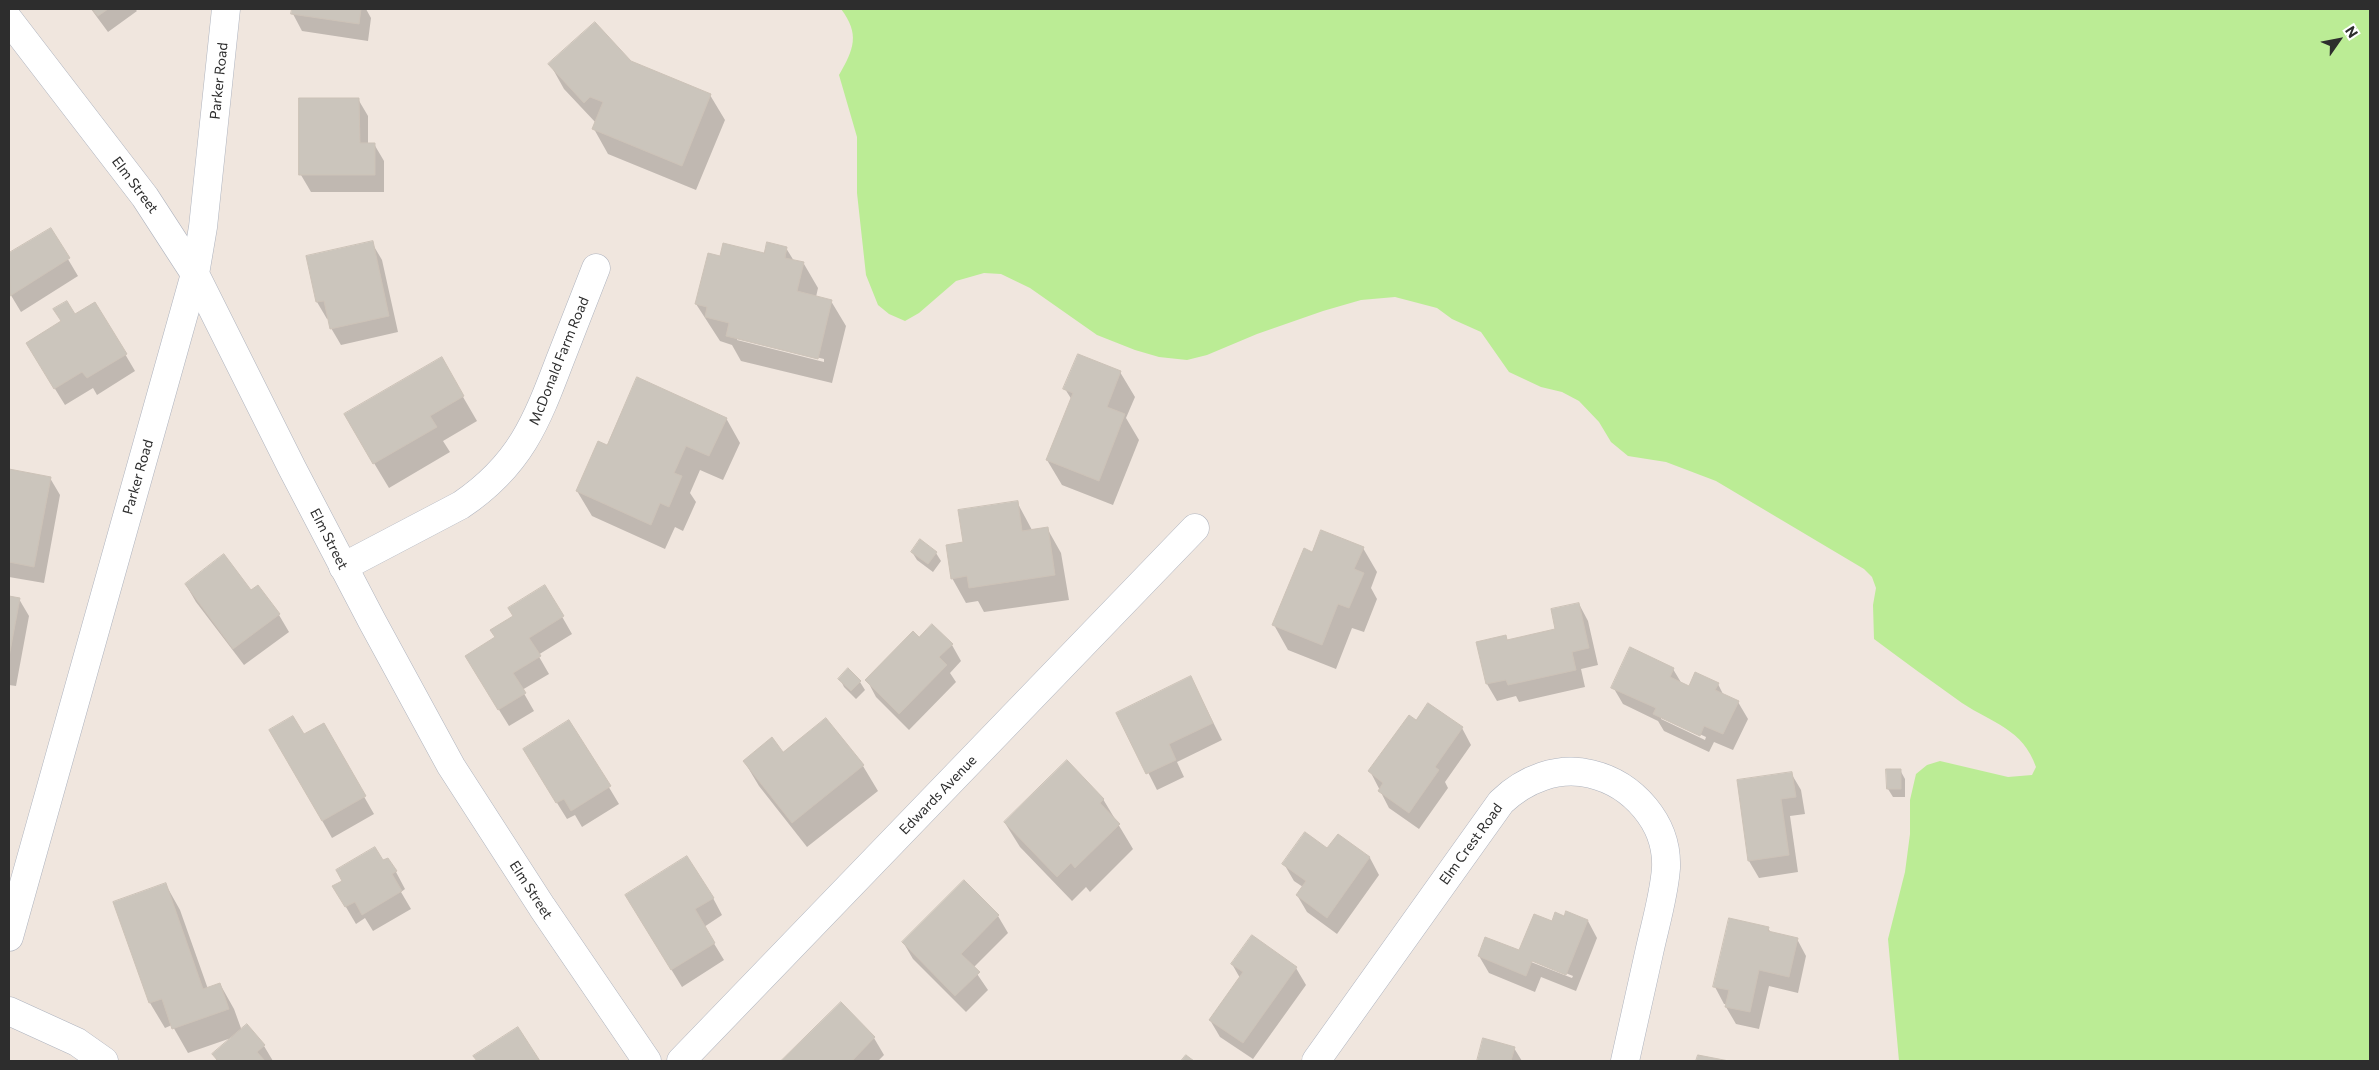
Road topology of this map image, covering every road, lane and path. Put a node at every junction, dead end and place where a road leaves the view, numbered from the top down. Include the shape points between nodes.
1 (226, 9) edge
2 (9, 20) edge
3 (596, 268) dead end
4 (195, 274) junction
5 (1195, 528) dead end
6 (343, 567) junction
7 (9, 937) edge
8 (9, 1011) edge
9 (104, 1061) edge
10 (647, 1061) edge
11 (681, 1061) edge
12 (1316, 1061) edge
13 (1625, 1061) edge

1 - 4 street, Parker Road via 204,219
2 - 4 street, Elm Street via 145,197
3 - 6 street, McDonald Farm Road via 536,422 516,454 477,494 461,505
4 - 6 street, Elm Street
4 - 7 street, Parker Road
5 - 11 street, Edwards Avenue
6 - 10 street, Elm Street via 451,766
8 - 9 street via 77,1042
12 - 13 street, Elm Crest Road via 1501,802 1536,778 1578,772 1610,780 1636,798 1655,824 1666,865

